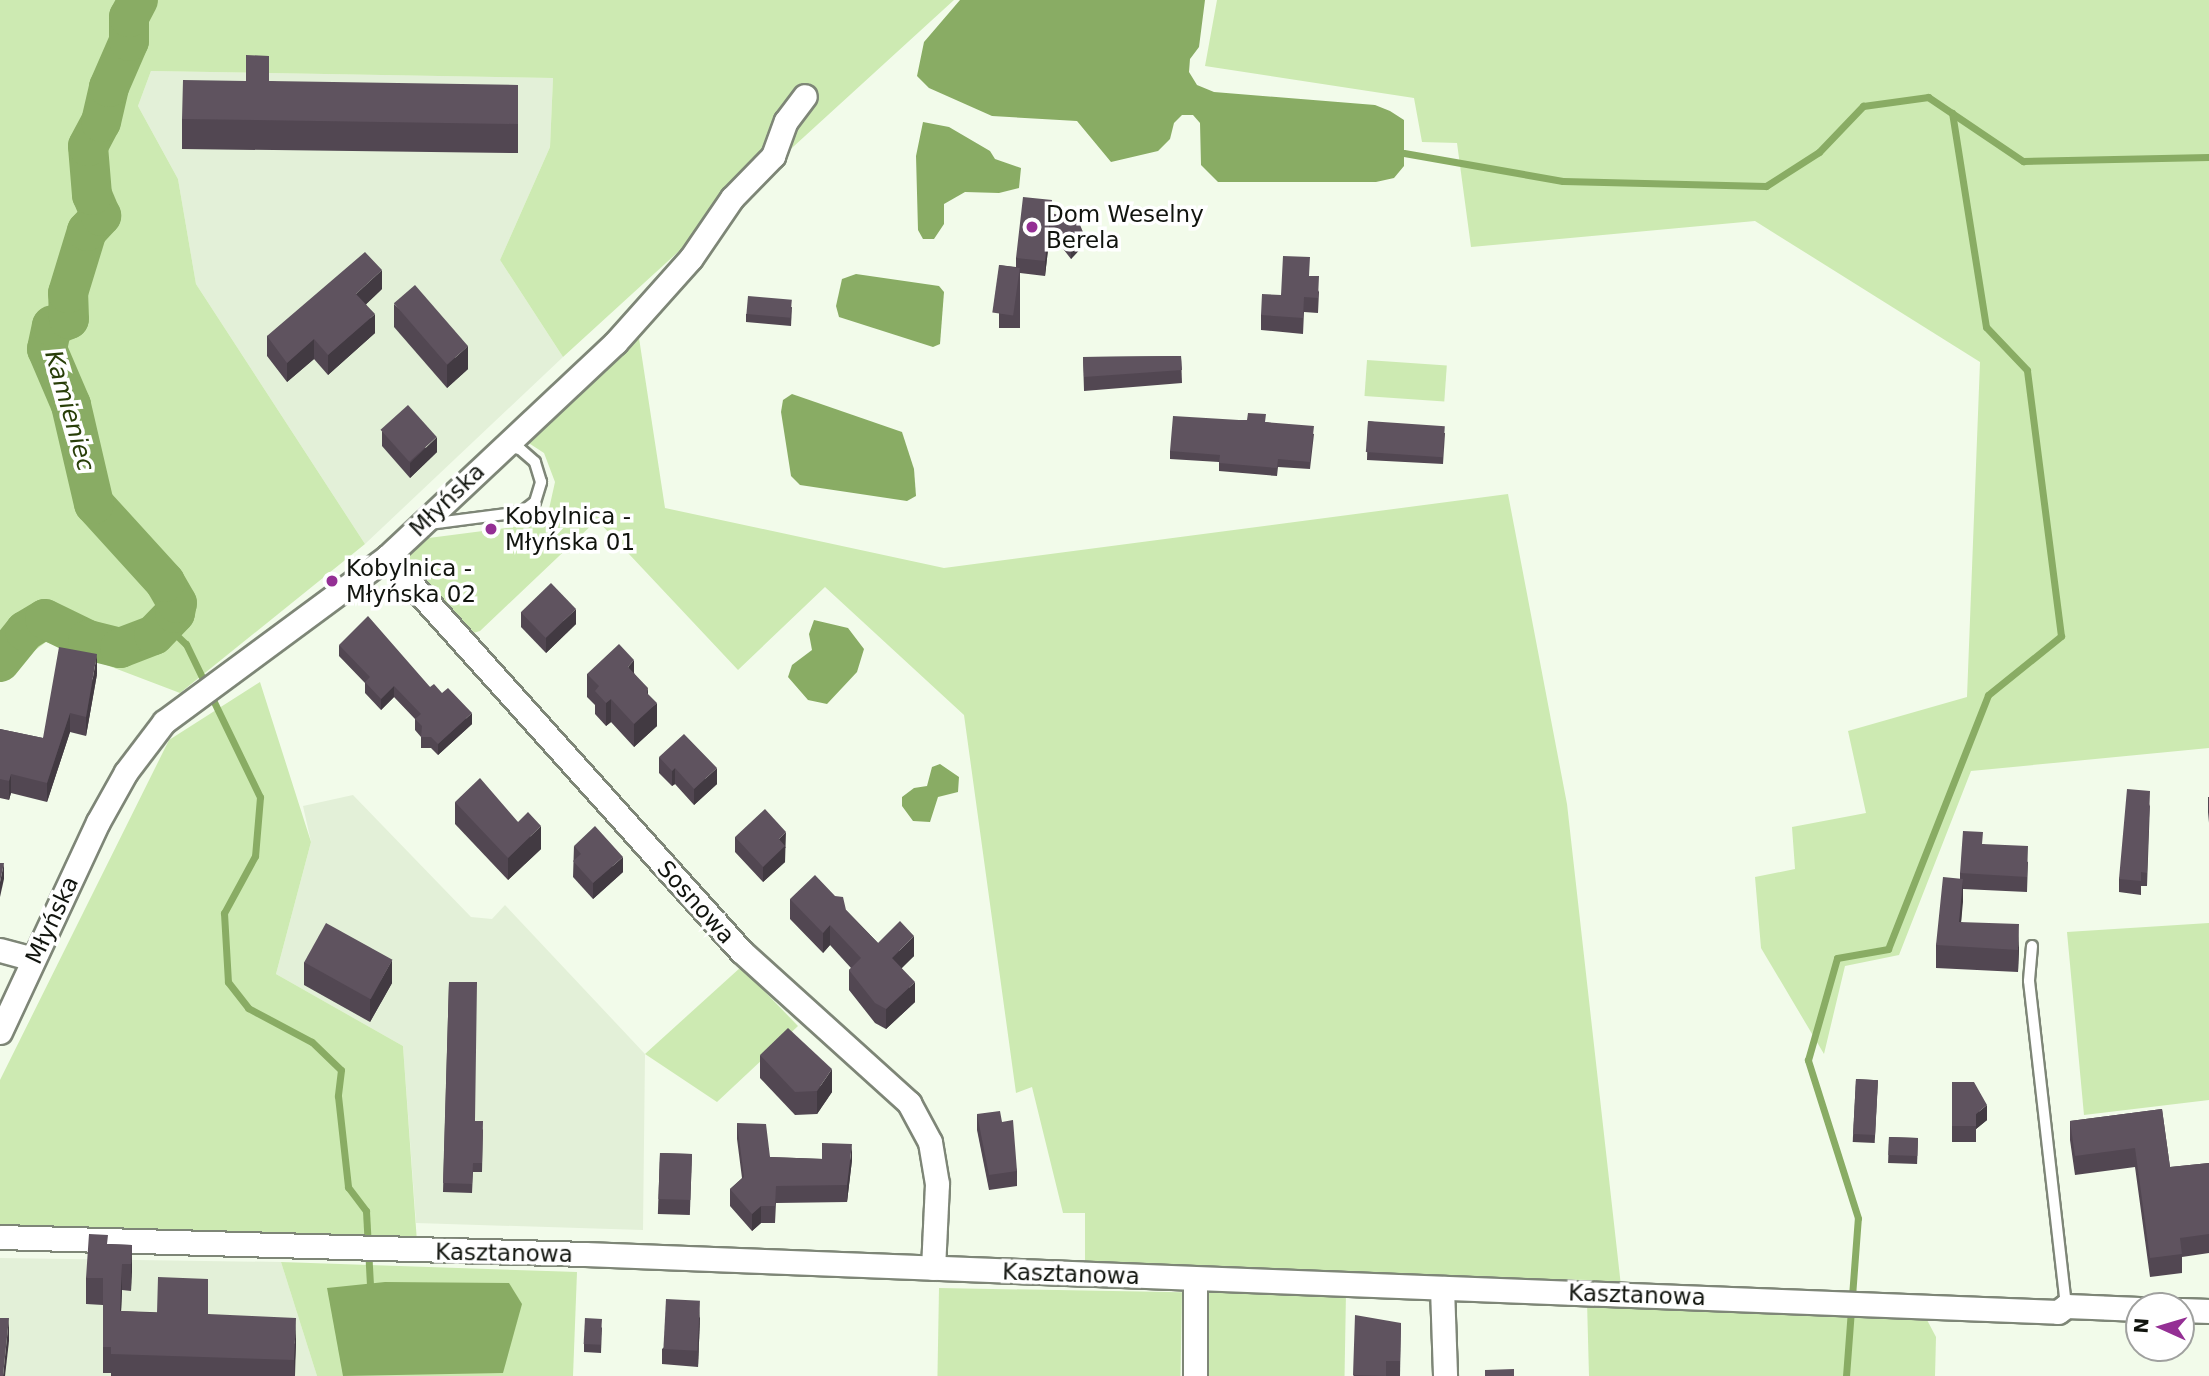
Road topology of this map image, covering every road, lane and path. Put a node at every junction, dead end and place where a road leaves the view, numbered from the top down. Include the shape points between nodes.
1 (805, 96) dead end
2 (504, 446) junction
3 (423, 525) junction
4 (387, 557) junction
5 (2032, 946) dead end
6 (0, 950) edge
7 (33, 960) junction
8 (0, 1032) edge
9 (0, 1237) edge
10 (933, 1268) junction
11 (1195, 1279) junction
12 (1442, 1288) junction
13 (2066, 1306) junction
14 (2125, 1308) edge
15 (1195, 1376) edge
16 (1445, 1376) edge

1 - 2 street, Młyńska via 786,121 773,156 732,198 691,258 615,343
2 - 3 street, Młyńska
2 - 3 lane via 520,449 535,462 541,482 535,502 522,512
3 - 4 street, Młyńska
4 - 7 street, Młyńska via 164,722 126,772 98,822
4 - 10 street, Sosnowa via 741,951 909,1103 930,1142 937,1184
5 - 13 lane via 2029,981
6 - 7 street
7 - 8 street, Młyńska
9 - 10 street, Kasztanowa
10 - 11 street, Kasztanowa
11 - 12 street, Kasztanowa
11 - 15 street
12 - 13 street, Kasztanowa via 2058,1312
12 - 16 street
13 - 14 street, Kasztanowa

